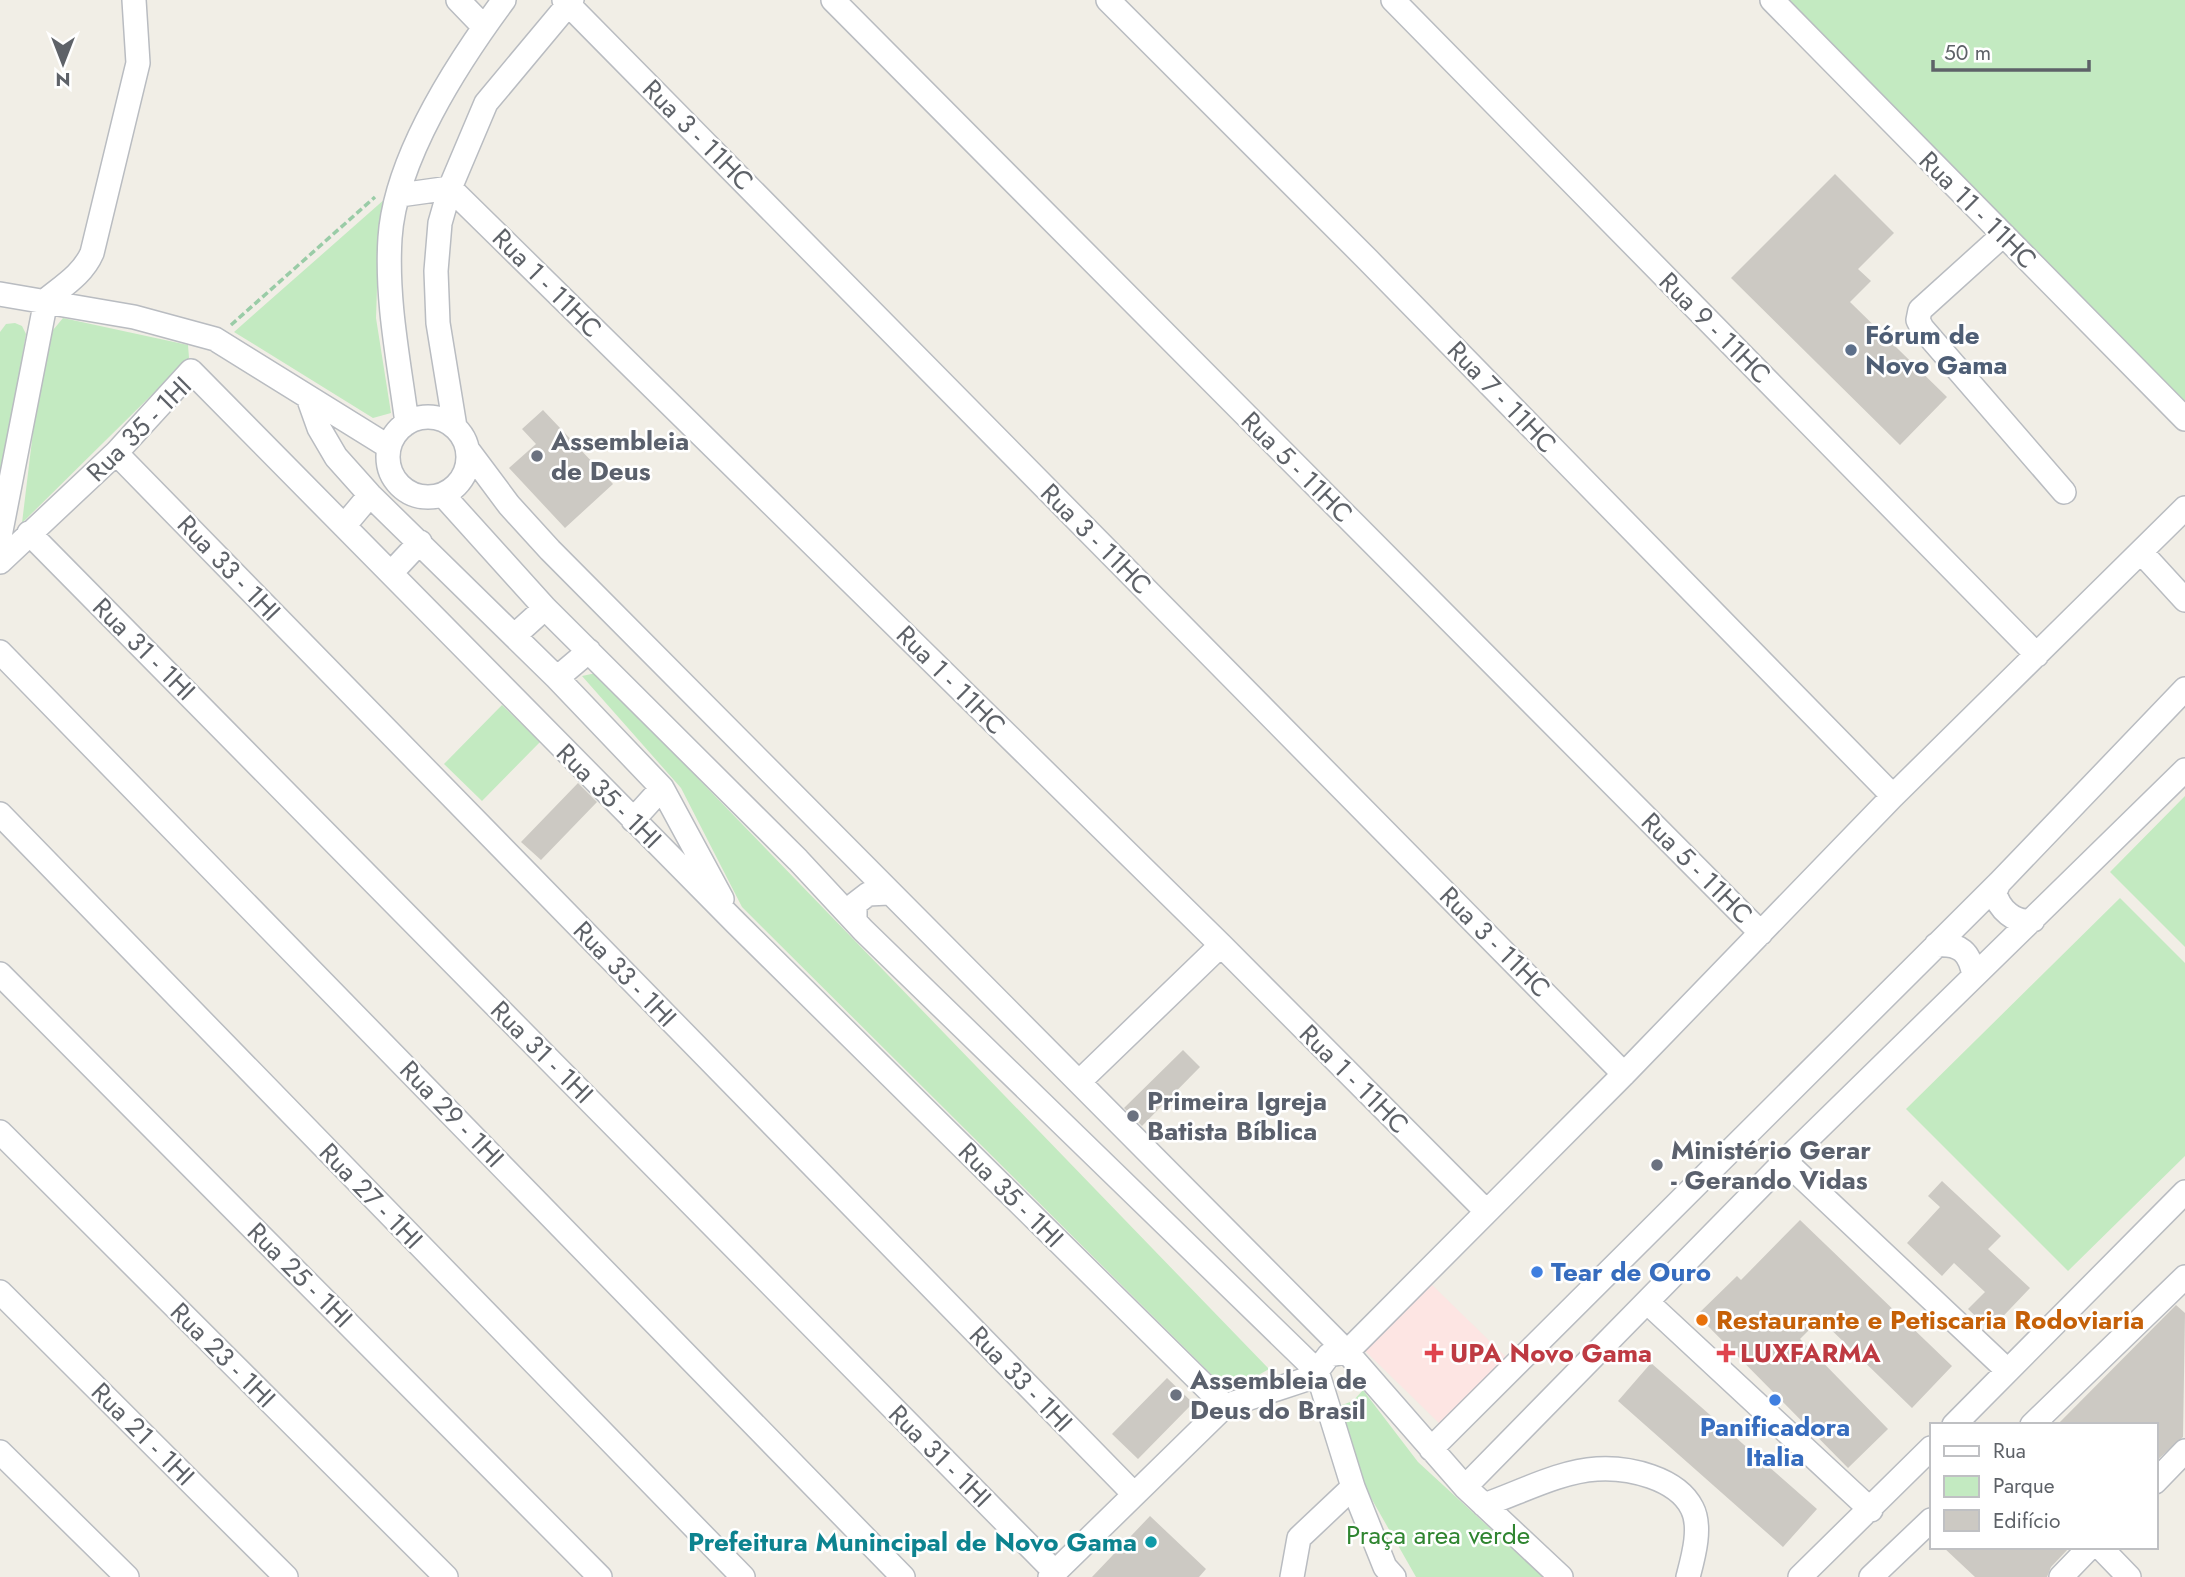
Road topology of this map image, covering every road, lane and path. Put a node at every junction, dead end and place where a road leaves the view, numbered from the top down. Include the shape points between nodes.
1 (134, 0) edge
2 (458, 0) edge
3 (504, 0) edge
4 (833, 0) edge
5 (1108, 0) edge
6 (1393, 0) edge
7 (1772, 0) edge
8 (568, 1) edge
9 (484, 27) junction
10 (450, 188) junction
11 (400, 195) junction
12 (376, 197) dead end
13 (2003, 235) junction
14 (0, 293) edge
15 (46, 300) junction
16 (215, 339) junction
17 (309, 400) junction
18 (2185, 419) edge
19 (407, 423) junction
20 (455, 427) junction
21 (389, 447) junction
22 (468, 450) junction
23 (116, 453) junction
24 (2064, 492) dead end
25 (370, 495) junction
26 (443, 495) junction
27 (2185, 508) edge
28 (344, 526) junction
29 (29, 533) junction
30 (0, 536) edge
31 (420, 542) junction
32 (2141, 552) junction
33 (0, 562) edge
34 (391, 573) junction
35 (2185, 600) edge
36 (545, 608) junction
37 (514, 636) junction
38 (589, 651) junction
39 (0, 652) edge
40 (2037, 655) junction
41 (557, 678) junction
42 (2185, 689) edge
43 (2185, 770) edge
44 (662, 788) junction
45 (1893, 796) junction
46 (0, 814) edge
47 (633, 820) junction
48 (834, 839) junction
49 (805, 867) junction
50 (1999, 883) junction
51 (889, 893) junction
52 (855, 920) junction
53 (2033, 920) junction
54 (736, 923) junction
55 (1761, 933) junction
56 (1221, 945) junction
57 (1936, 945) junction
58 (0, 974) edge
59 (1974, 976) junction
60 (1624, 1074) junction
61 (1079, 1082) junction
62 (0, 1132) edge
63 (1785, 1161) junction
64 (2185, 1192) edge
65 (1486, 1211) junction
66 (2185, 1277) edge
67 (0, 1292) edge
68 (1647, 1302) junction
69 (1347, 1352) junction
70 (2007, 1370) junction
71 (1317, 1371) junction
72 (1225, 1406) junction
73 (1956, 1423) edge
74 (2036, 1423) edge
75 (1431, 1449) junction
76 (1930, 1449) edge
77 (2185, 1451) edge
78 (0, 1452) edge
79 (2157, 1480) edge
80 (1353, 1486) junction
81 (1465, 1487) junction
82 (1134, 1494) junction
83 (1484, 1505) junction
84 (1871, 1510) junction
85 (1930, 1521) edge
86 (2088, 1549) edge
87 (2102, 1549) edge
88 (1052, 1574) edge
89 (1385, 1574) edge
90 (127, 1577) edge
91 (286, 1577) edge
92 (446, 1577) edge
93 (600, 1577) edge
94 (743, 1577) edge
95 (904, 1577) edge
96 (1292, 1577) edge
97 (1561, 1577) edge
98 (1688, 1577) edge
99 (1800, 1577) edge
100 (1871, 1577) edge
101 (2061, 1577) edge
102 (2129, 1577) edge

1 - 15 street via 138,62 92,253 76,276
2 - 9 street
3 - 9 street
4 - 55 street, Rua 5 - 11HC
5 - 45 street, Rua 7 - 11HC
6 - 40 street, Rua 9 - 11HC
7 - 13 street, Rua 11 - 11HC
8 - 10 street via 486,103
8 - 60 street, Rua 3 - 11HC
9 - 11 street via 432,111
10 - 11 street
10 - 20 street via 440,223 436,271 438,323
10 - 56 street, Rua 1 - 11HC
11 - 19 street via 390,235 390,298
12 - 16 path
13 - 18 street, Rua 11 - 11HC
13 - 24 street via 1920,310 1918,320
14 - 15 street
15 - 16 street
15 - 30 street
16 - 17 street
17 - 21 street
17 - 25 street via 336,457
19 - 20 street via 432,417
19 - 21 street
20 - 22 street
21 - 26 street via 390,469 401,487 421,497
22 - 26 street via 461,482
22 - 48 street via 550,550
23 - 28 street, Rua 35 - 1HI via 191,371
23 - 29 street, Rua 35 - 1HI
23 - 82 street, Rua 33 - 1HI
25 - 28 street
25 - 31 street
26 - 36 street
27 - 32 street
28 - 34 street, Rua 35 - 1HI
29 - 33 street, Rua 35 - 1HI
29 - 88 street, Rua 31 - 1HI
31 - 34 street
31 - 37 street
32 - 35 street
32 - 40 street
34 - 47 street, Rua 35 - 1HI
36 - 37 street
36 - 38 street
37 - 41 street
38 - 41 street
38 - 49 street
39 - 95 street, Rua 29 - 1HI
40 - 45 street
41 - 44 street
42 - 50 street
43 - 53 street
44 - 47 street
44 - 54 street
45 - 55 street
46 - 94 street, Rua 27 - 1HI
47 - 54 street, Rua 35 - 1HI
48 - 49 street via 832,854 819,865
48 - 51 street
49 - 52 street
50 - 53 street via 1995,891 2003,908 2019,920
50 - 57 street
51 - 52 street via 868,894 855,904
51 - 61 street
52 - 71 street
53 - 59 street
54 - 72 street, Rua 35 - 1HI
55 - 60 street
56 - 61 street
56 - 65 street, Rua 1 - 11HC
57 - 59 street via 1961,948
57 - 75 street
58 - 93 street, Rua 25 - 1HI
59 - 63 street
60 - 65 street
61 - 69 street
62 - 92 street, Rua 23 - 1HI
63 - 68 street
63 - 70 street
64 - 70 street
65 - 69 street
66 - 74 street
67 - 91 street, Rua 21 - 1HI
68 - 81 street
68 - 84 street
69 - 71 street via 1329,1355
69 - 75 street
70 - 73 street
71 - 72 street via 1285,1388
71 - 80 street
72 - 82 street
75 - 81 street
76 - 84 street
77 - 79 street
78 - 90 street
80 - 89 street
80 - 96 street via 1299,1538
81 - 83 street
82 - 88 street
83 - 97 street
83 - 98 street via 1597,1469 1634,1472 1675,1487 1693,1510 1696,1550
84 - 99 street
85 - 100 street
86 - 101 street
87 - 102 street

